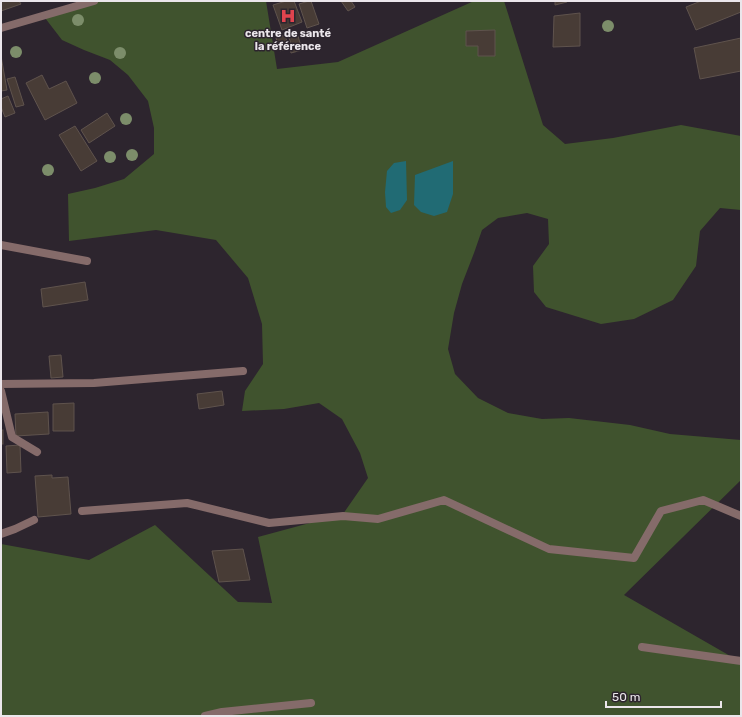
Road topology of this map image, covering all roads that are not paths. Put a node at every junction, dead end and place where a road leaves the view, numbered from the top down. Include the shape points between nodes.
1 (94, 1) edge
2 (1, 28) edge
3 (1, 245) edge
4 (87, 261) dead end
5 (243, 371) dead end
6 (1, 384) edge
7 (1, 391) edge
8 (37, 452) dead end
9 (82, 511) dead end
10 (741, 516) edge
11 (34, 520) dead end
12 (1, 534) edge
13 (642, 647) dead end
14 (741, 661) edge
15 (311, 703) dead end
16 (205, 716) edge

1 - 2 street
3 - 4 street
5 - 6 street via 94,383
7 - 8 street via 12,437
9 - 10 street via 188,503 269,523 343,516 378,518 444,500 549,549 634,558 660,511 702,500
11 - 12 street
13 - 14 street
15 - 16 street

